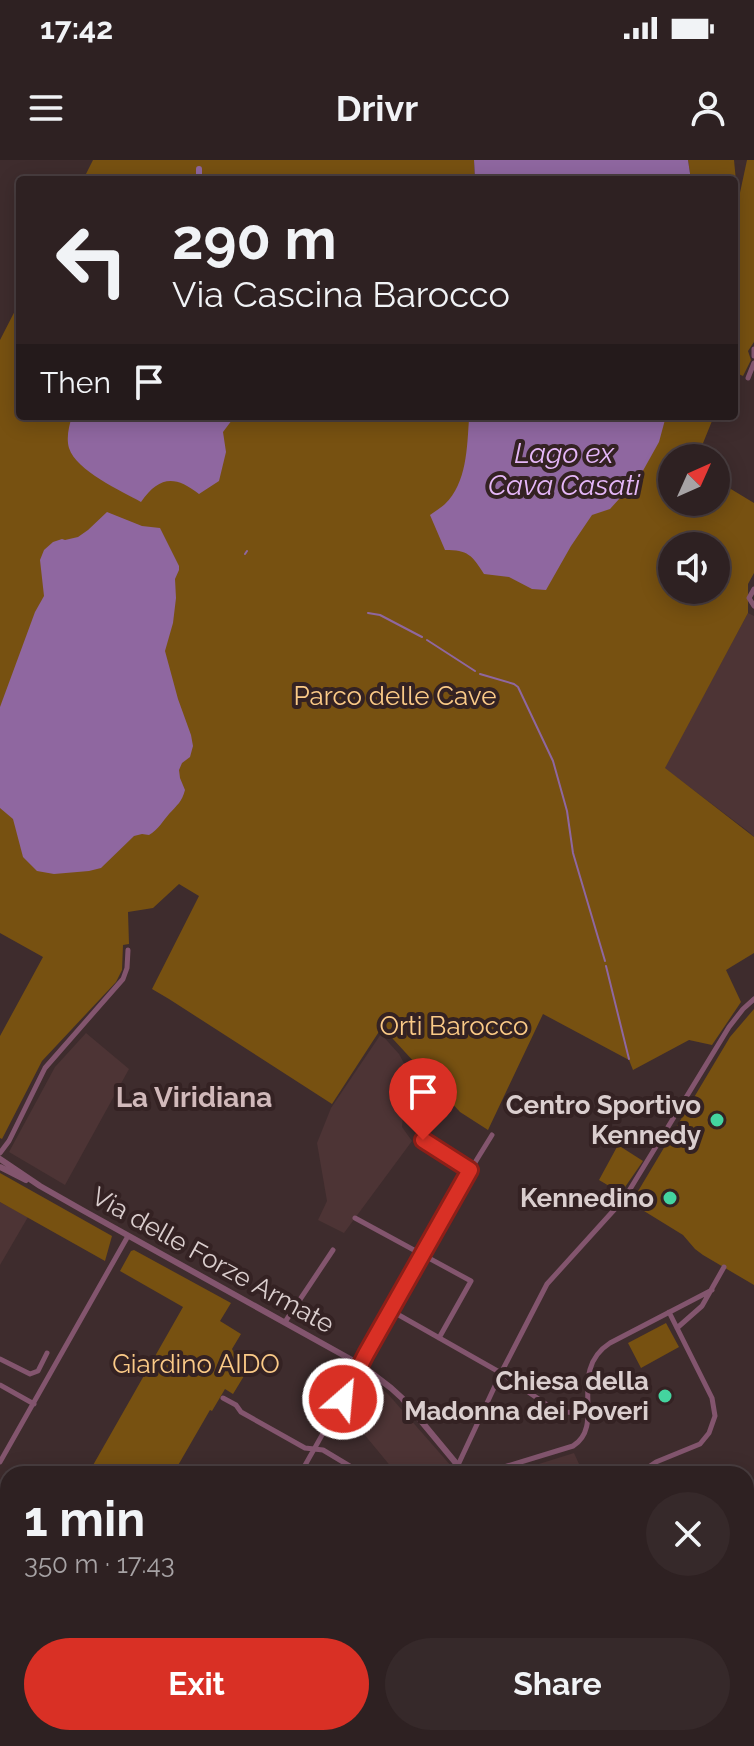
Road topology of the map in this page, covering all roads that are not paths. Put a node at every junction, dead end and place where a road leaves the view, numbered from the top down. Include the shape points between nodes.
1 (754, 349) edge
2 (754, 356) edge
3 (754, 363) edge
4 (748, 378) dead end
5 (754, 589) edge
6 (754, 606) edge
7 (128, 950) dead end
8 (754, 999) edge
9 (492, 1135) dead end
10 (423, 1140) dead end
11 (9, 1141) junction
12 (0, 1147) edge
13 (0, 1156) edge
14 (0, 1167) edge
15 (470, 1170) junction
16 (40, 1186) junction
17 (355, 1218) dead end
18 (128, 1236) junction
19 (333, 1250) dead end
20 (423, 1254) junction
21 (724, 1267) dead end
22 (712, 1290) junction
23 (697, 1298) junction
24 (702, 1306) junction
25 (390, 1310) junction
26 (669, 1312) junction
27 (285, 1322) junction
28 (677, 1328) junction
29 (439, 1338) junction
30 (47, 1353) dead end
31 (0, 1359) edge
32 (361, 1365) junction
33 (501, 1373) junction
34 (0, 1385) edge
35 (223, 1398) dead end
36 (34, 1404) junction
37 (587, 1413) junction
38 (315, 1448) junction
39 (0, 1462) edge
40 (305, 1466) edge
41 (350, 1466) edge
42 (456, 1466) edge
43 (462, 1466) edge
44 (507, 1466) edge
45 (650, 1466) edge

1 - 2 street
3 - 4 street
5 - 6 street via 749,598
7 - 11 street via 123,979 45,1068
8 - 33 street via 729,1027 624,1199 547,1284
9 - 15 street
10 - 15 street
11 - 12 street
11 - 13 street
13 - 16 street, Via delle Forze Armate
14 - 16 street, Via delle Forze Armate
15 - 20 street
16 - 18 street, Via delle Forze Armate
17 - 20 street
18 - 27 street, Via delle Forze Armate
18 - 36 street
19 - 27 street
20 - 25 street
20 - 29 street via 471,1281
21 - 22 street
22 - 23 street
22 - 24 street
23 - 24 street
23 - 26 street
24 - 28 street
25 - 29 street
25 - 32 street
26 - 28 street
26 - 37 street via 595,1356 588,1374
27 - 32 street, Via delle Forze Armate
28 - 45 street via 712,1398 714,1422 700,1444
29 - 33 street
30 - 31 street via 38,1371 30,1374
32 - 38 street
32 - 42 street, Via delle Forze Armate via 397,1393
33 - 37 street via 553,1409
33 - 43 street
34 - 36 street
35 - 38 street via 305,1448
36 - 39 street
37 - 44 street via 586,1434 573,1446
38 - 40 street
38 - 41 street

